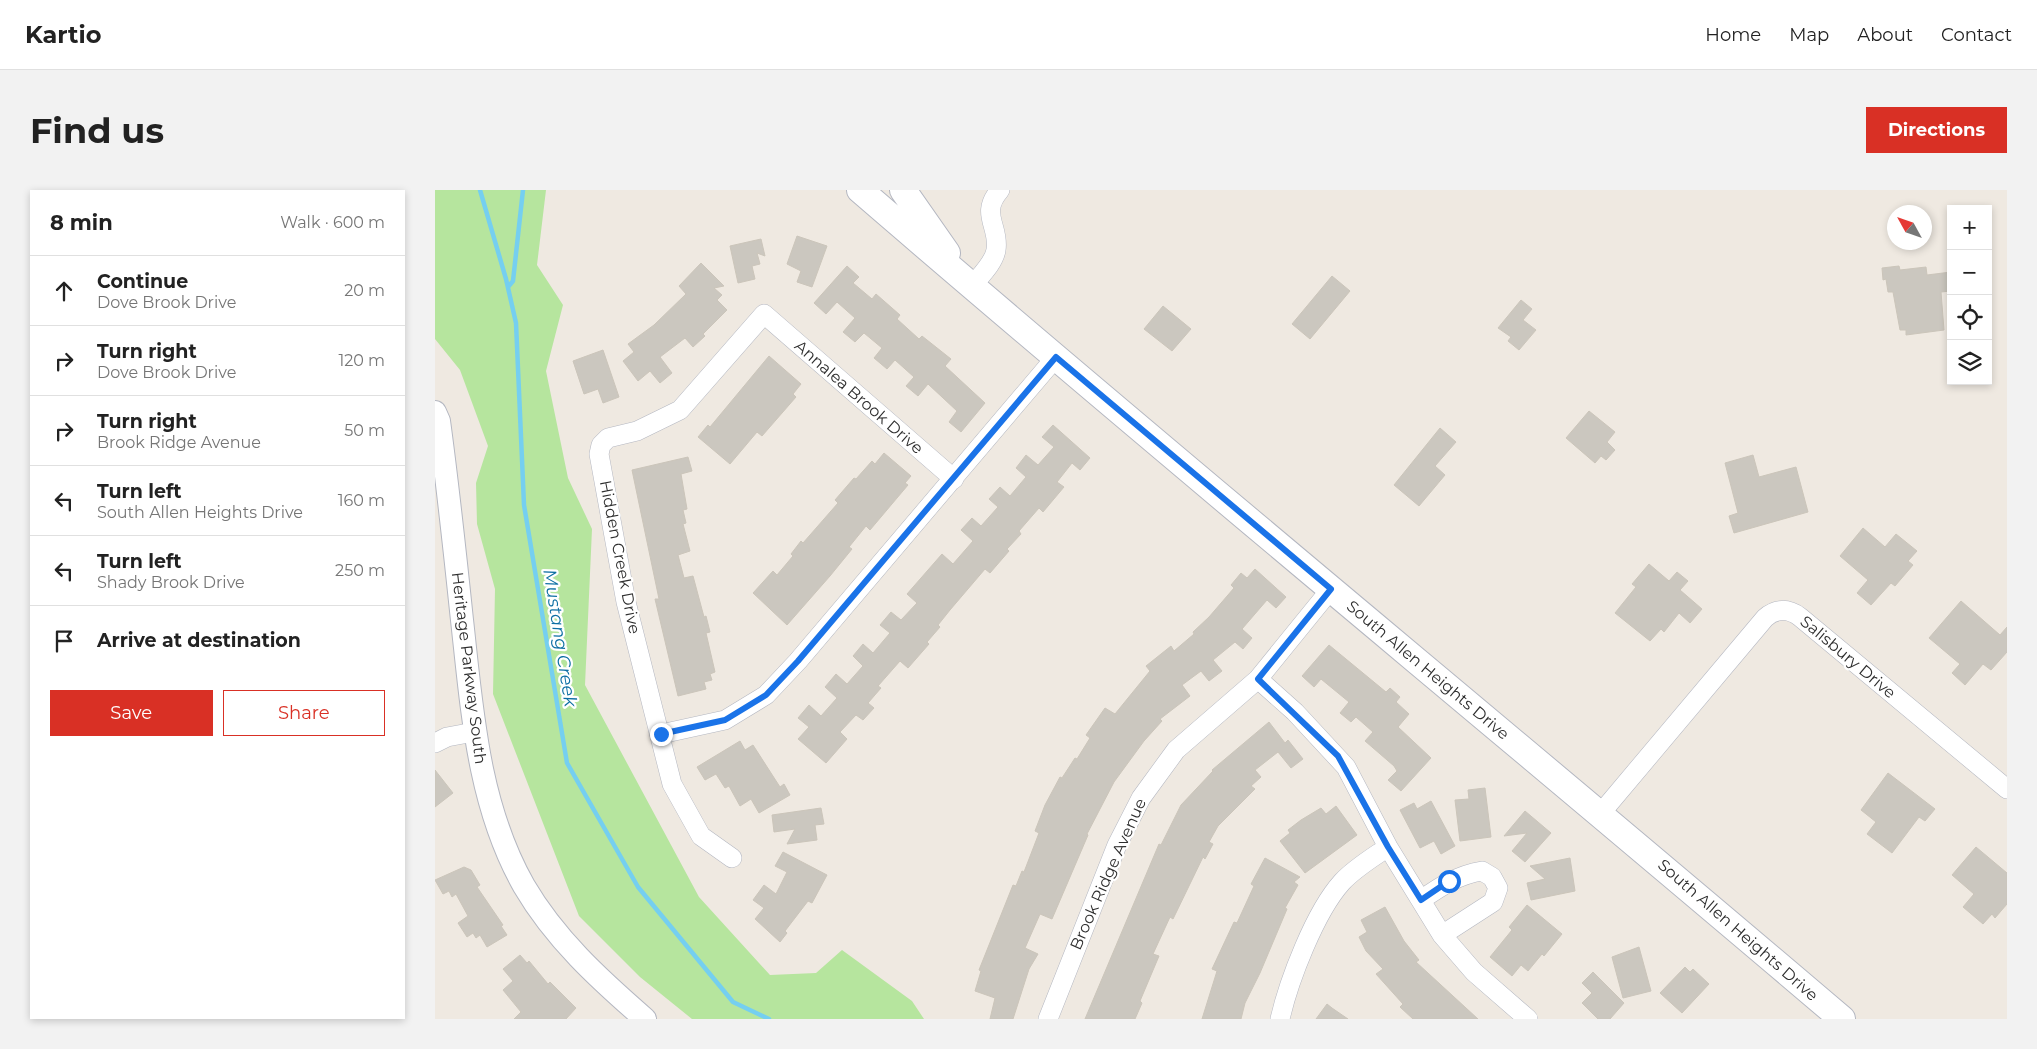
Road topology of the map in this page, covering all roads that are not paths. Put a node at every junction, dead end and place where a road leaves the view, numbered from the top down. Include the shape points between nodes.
1 (860, 190) edge
2 (876, 190) edge
3 (1000, 190) edge
4 (913, 194) edge
5 (970, 284) junction
6 (764, 314) joint
7 (1056, 357) junction
8 (435, 412) edge
9 (953, 479) junction
10 (443, 511) edge
11 (1331, 589) junction
12 (1258, 679) junction
13 (474, 732) junction
14 (661, 734) junction
15 (435, 743) edge
16 (2007, 789) edge
17 (1601, 813) junction
18 (1388, 847) junction
19 (732, 858) dead end
20 (1421, 900) junction
21 (1442, 935) junction
22 (645, 1019) edge
23 (1048, 1019) edge
24 (1280, 1019) edge
25 (1528, 1019) edge
26 (1842, 1019) edge

1 - 5 main road, South Allen Heights Drive
2 - 4 main road via 897,202
3 - 5 street via 991,205 990,215 997,240 996,251
4 - 5 main road, South Allen Heights Drive
5 - 7 main road, South Allen Heights Drive
6 - 9 street, Annalea Brook Drive
6 - 14 street, Hidden Creek Drive via 680,410 637,431 608,438 599,449 626,602
7 - 9 street
7 - 11 main road, South Allen Heights Drive
8 - 10 street, Heritage Parkway South via 439,421
9 - 14 street via 766,695 725,720
10 - 13 street, Heritage Parkway South
11 - 12 street, Brook Ridge Avenue
11 - 17 main road, South Allen Heights Drive
12 - 18 street via 1338,756
12 - 23 street, Brook Ridge Avenue via 1176,750 1141,798 1117,845
13 - 15 street via 447,737
13 - 22 street, Heritage Parkway South via 493,814 524,885 576,957
14 - 19 street, Hidden Creek Drive via 673,784 701,836
16 - 17 street, Salisbury Drive via 1795,613 1783,610 1765,618
17 - 26 main road, South Allen Heights Drive
18 - 20 street
18 - 24 street via 1362,865 1333,893 1296,968
20 - 21 street
20 - 21 street via 1449,881 1470,873 1482,871 1492,877 1498,888 1493,902
21 - 25 street via 1474,972

